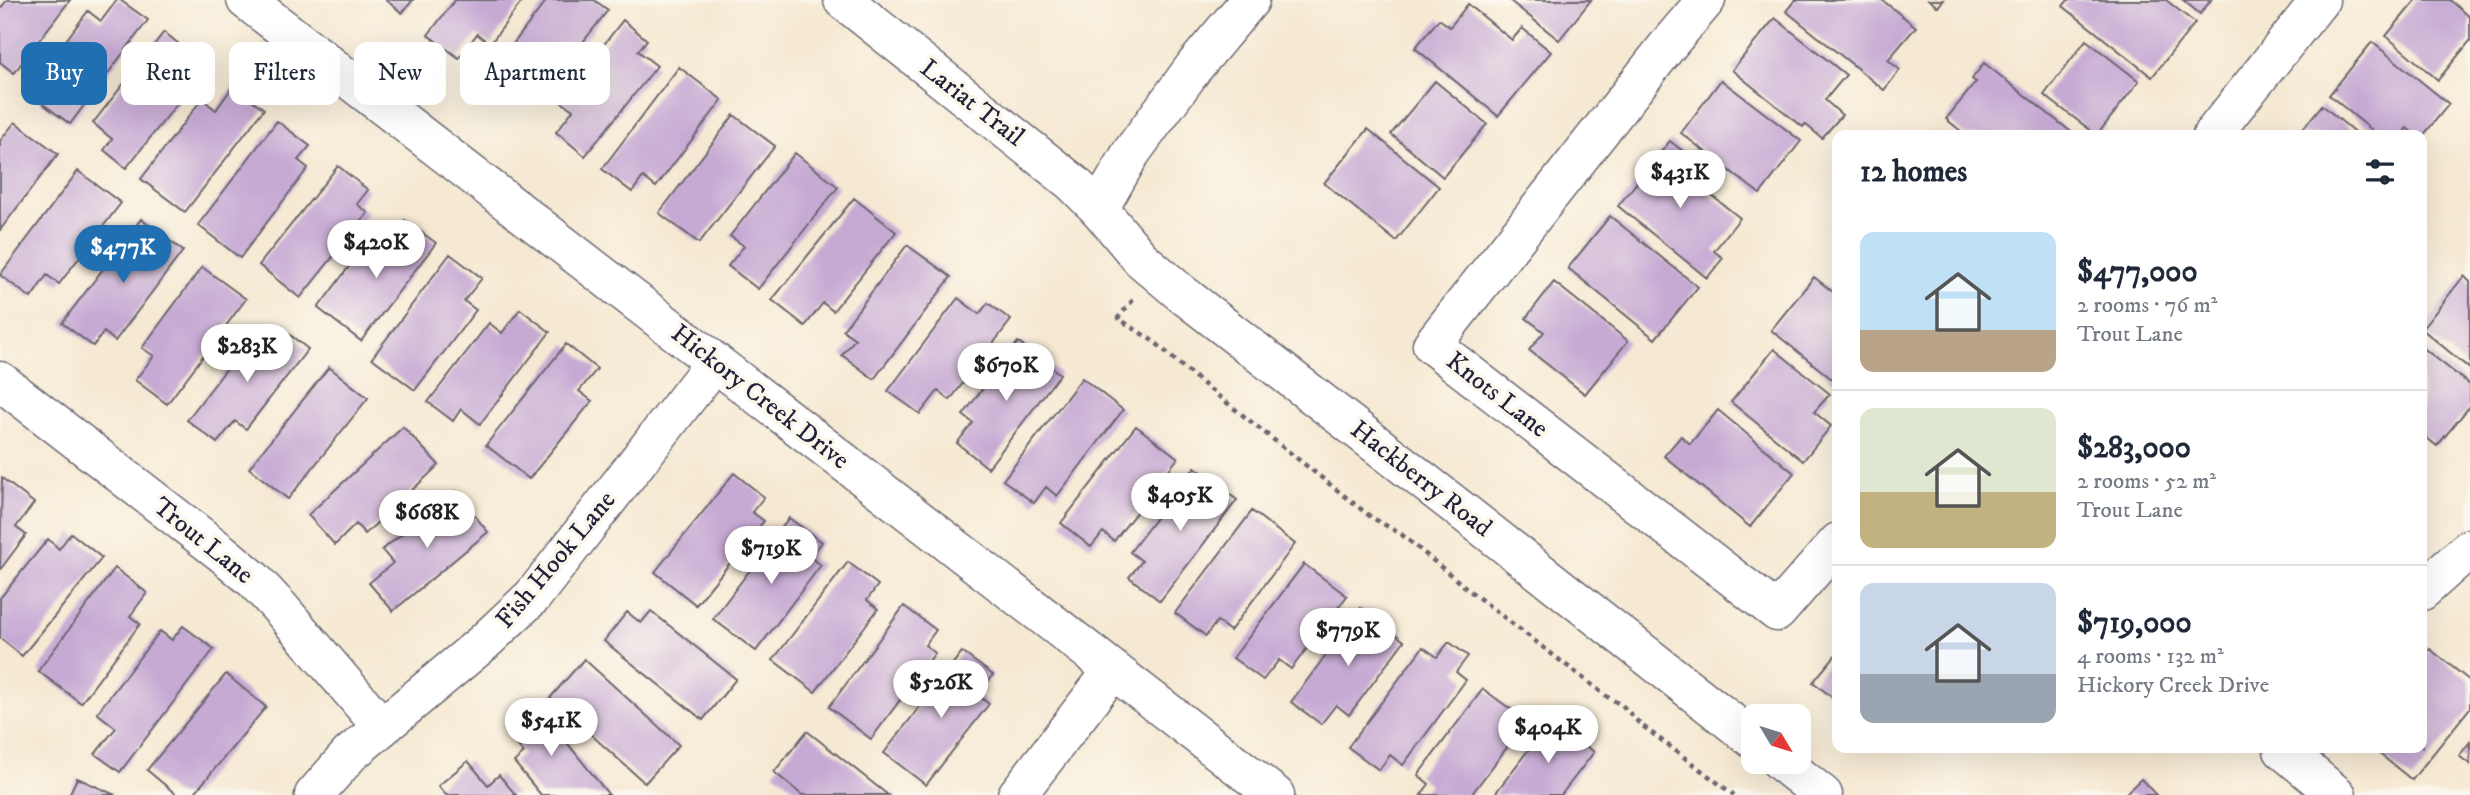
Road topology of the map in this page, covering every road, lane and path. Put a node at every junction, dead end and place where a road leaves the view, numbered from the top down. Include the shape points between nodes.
1 (246, 0) edge
2 (842, 0) edge
3 (1250, 0) edge
4 (1706, 0) edge
5 (2320, 0) edge
6 (2216, 130) edge
7 (1099, 209) junction
8 (1155, 272) junction
9 (715, 362) junction
10 (0, 381) edge
11 (2470, 548) edge
12 (1832, 549) edge
13 (2427, 587) edge
14 (1113, 670) junction
15 (382, 726) junction
16 (1741, 730) edge
17 (2287, 753) edge
18 (1796, 774) edge
19 (314, 795) edge
20 (1017, 795) edge
21 (1275, 795) edge
22 (1734, 795) edge
23 (1823, 795) edge
24 (2337, 795) edge

1 - 9 street, Hickory Creek Drive
2 - 7 street, Lariat Trail via 1073,183
3 - 7 street via 1131,153
4 - 12 street, Knots Lane via 1432,345 1777,612
5 - 6 street
7 - 8 street, Hackberry Road
8 - 16 street, Hackberry Road
8 - 22 path via 1118,318
9 - 14 street, Hickory Creek Drive
9 - 15 street, Fish Hook Lane via 533,596
10 - 15 street, Trout Lane via 254,580
11 - 13 street
14 - 20 street
14 - 21 street, Hickory Creek Drive
15 - 19 street, Fish Hook Lane
17 - 24 street
18 - 23 street

